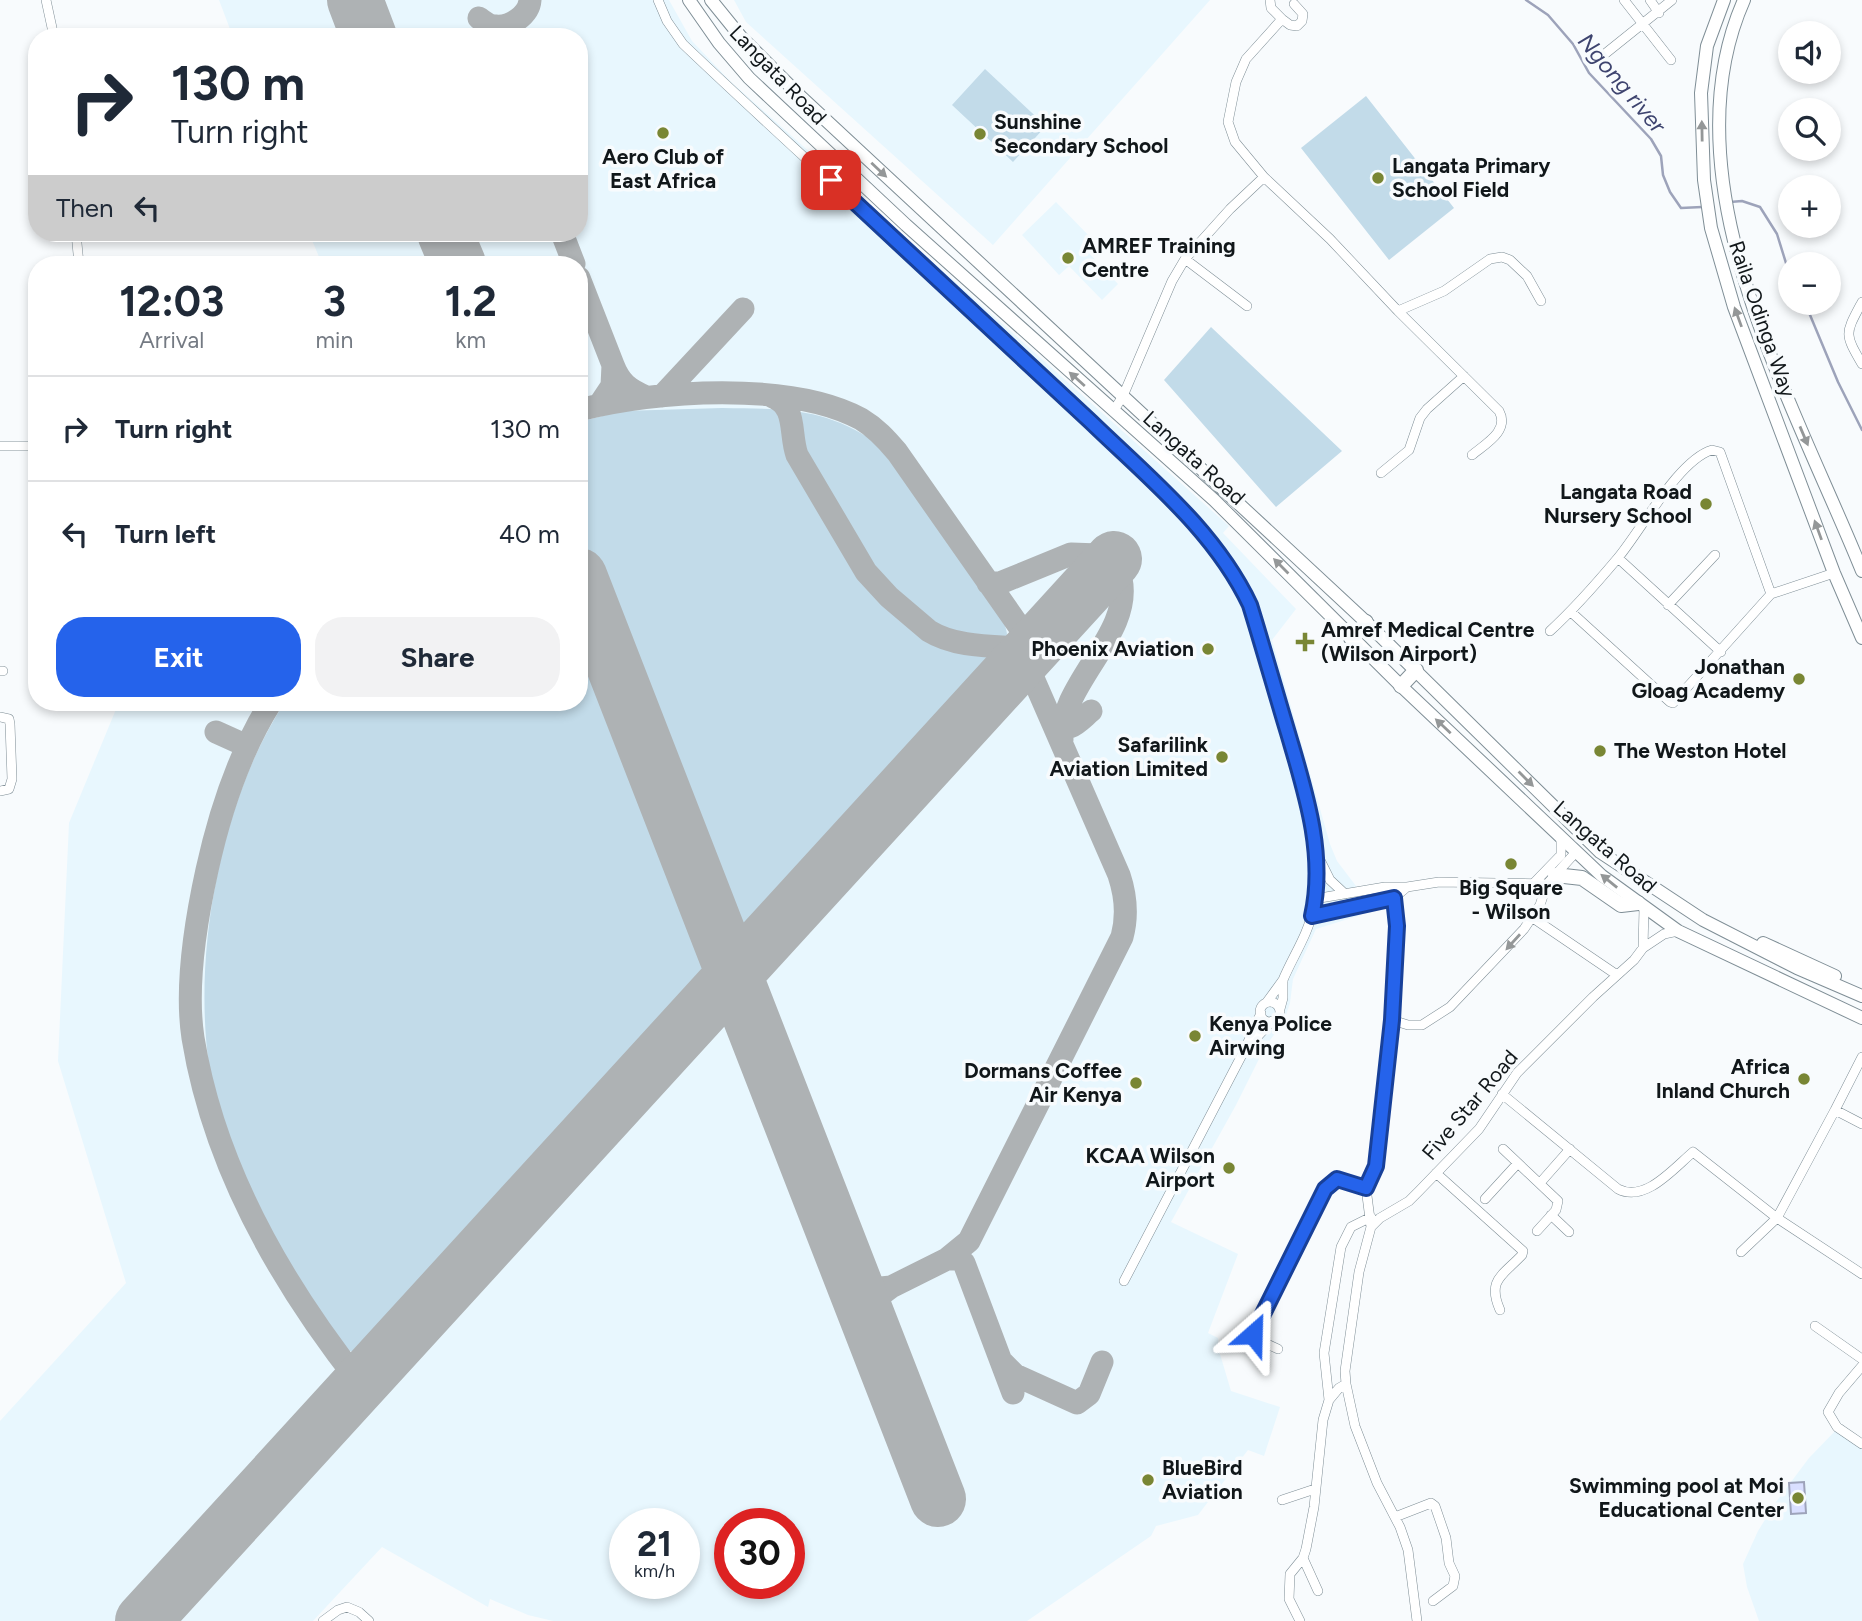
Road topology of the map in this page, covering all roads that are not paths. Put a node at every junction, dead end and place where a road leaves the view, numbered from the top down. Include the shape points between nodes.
1 (46, 0) edge
2 (658, 0) edge
3 (689, 0) edge
4 (711, 0) edge
5 (1270, 0) edge
6 (1624, 0) edge
7 (1650, 0) edge
8 (1672, 0) edge
9 (1744, 0) edge
10 (1293, 1) edge
11 (1721, 2) edge
12 (1659, 13) junction
13 (1282, 19) junction
14 (1643, 25) junction
15 (52, 28) edge
16 (1606, 53) dead end
17 (1671, 60) dead end
18 (1264, 177) junction
19 (1185, 259) junction
20 (1541, 301) dead end
21 (1862, 302) edge
22 (1247, 306) dead end
23 (1398, 311) junction
24 (1862, 364) edge
25 (1464, 376) junction
26 (1123, 396) junction
27 (1114, 410) junction
28 (1794, 411) junction
29 (1777, 419) junction
30 (0, 446) edge
31 (28, 446) edge
32 (1472, 455) dead end
33 (1381, 473) dead end
34 (1715, 555) dead end
35 (1618, 558) junction
36 (1861, 567) edge
37 (1834, 573) junction
38 (1771, 594) junction
39 (1668, 605) junction
40 (1571, 612) junction
41 (1366, 622) junction
42 (1550, 631) dead end
43 (1351, 638) junction
44 (1862, 638) edge
45 (1721, 652) junction
46 (1416, 670) junction
47 (1401, 687) junction
48 (0, 717) edge
49 (0, 792) edge
50 (1561, 837) junction
51 (1316, 852) junction
52 (1576, 852) junction
53 (1551, 879) junction
54 (1533, 884) junction
55 (1385, 887) junction
56 (1407, 887) junction
57 (1345, 894) junction
58 (1394, 898) junction
59 (1314, 899) junction
60 (1641, 906) junction
61 (1689, 910) junction
62 (1312, 916) junction
63 (1533, 918) junction
64 (1681, 932) junction
65 (1643, 948) junction
66 (1617, 975) junction
67 (1283, 980) junction
68 (1862, 986) edge
69 (1862, 996) edge
70 (1267, 1002) junction
71 (1280, 1009) junction
72 (1862, 1009) edge
73 (1261, 1013) junction
74 (1862, 1018) edge
75 (1392, 1020) junction
76 (1272, 1021) junction
77 (1244, 1051) junction
78 (1862, 1057) edge
79 (1502, 1094) junction
80 (1835, 1110) junction
81 (1862, 1124) edge
82 (1503, 1149) dead end
83 (1570, 1149) junction
84 (1518, 1163) junction
85 (1436, 1173) junction
86 (1540, 1183) junction
87 (1366, 1188) junction
88 (1485, 1199) dead end
89 (1552, 1215) junction
90 (1371, 1217) junction
91 (1777, 1218) junction
92 (1371, 1227) junction
93 (1537, 1231) dead end
94 (1569, 1232) dead end
95 (1741, 1252) dead end
96 (1862, 1274) edge
97 (1124, 1282) dead end
98 (1500, 1310) dead end
99 (1815, 1326) dead end
100 (1278, 1349) dead end
101 (1862, 1359) edge
102 (1862, 1366) edge
103 (1346, 1384) junction
104 (1329, 1400) junction
105 (1862, 1444) edge
106 (1315, 1489) junction
107 (1282, 1500) dead end
108 (1395, 1517) junction
109 (1303, 1558) junction
110 (1318, 1591) dead end
111 (1433, 1601) dead end
112 (323, 1621) edge
113 (369, 1621) edge
114 (1300, 1621) edge
115 (1417, 1621) edge

1 - 15 street
2 - 51 street via 683,44 1200,528 1227,563 1250,605 1308,804
27 -> 3 main road, Langata Road via 750,78
4 -> 26 main road, Langata Road via 803,98
5 - 13 street
6 - 14 street
7 - 12 street
8 - 12 street
9 - 28 main road, Raila Odinga Way via 1730,38 1721,85 1719,133 1727,209 1742,276
10 - 13 street via 1303,14 1302,21 1297,26
29 -> 11 main road, Raila Odinga Way via 1734,307 1707,205 1701,93 1707,46
12 - 14 street
13 - 18 street via 1246,59 1228,122 1235,142
14 - 16 street
14 - 17 street
18 - 19 street
18 - 23 street
19 - 22 street
19 - 26 street
20 - 23 street via 1527,276 1502,257
21 - 24 street via 1847,332
23 - 25 street
25 - 32 street via 1502,416 1497,434
25 - 33 street via 1427,409 1409,450
26 - 27 street
26 - 41 main road, Langata Road
43 -> 27 main road, Langata Road via 1214,500
28 - 29 main road
28 -> 36 main road, Raila Odinga Way
37 -> 29 main road, Raila Odinga Way
30 - 31 street
34 - 39 street
35 - 38 street via 1693,459 1718,450
35 - 39 street
35 - 40 street
37 - 38 street
37 - 44 main road, Raila Odinga Way
38 - 45 street
39 - 45 street
40 - 42 street
40 - 45 street via 1670,702 1678,701
41 - 43 main road
41 - 46 main road, Langata Road
43 - 47 main road, Langata Road
46 - 47 main road
46 -> 61 main road, Langata Road via 1600,852
50 -> 47 main road, Langata Road
48 - 49 street via 10,722 12,779 9,789
50 - 52 main road, Langata Road
50 - 54 street via 1561,855
51 - 57 street via 1330,880
51 - 59 street
52 - 53 street
60 -> 52 main road, Langata Road
53 - 54 street
53 - 60 main road via 1582,878 1621,905
53 - 63 street
54 - 56 street via 1438,882
55 - 56 street
55 - 57 street
55 - 58 street
56 - 58 street
57 - 59 street
58 - 62 street
58 - 75 street
59 - 62 street
60 - 64 main road, Langata Road
60 - 65 street
61 - 68 main road, Langata Road
61 - 69 main road, Langata Road via 1760,950
62 - 67 street
63 - 66 street
63 -> 75 street via 1442,1014 1422,1025
64 - 65 street, Five Star Road via 1664,934
64 - 72 main road, Langata Road via 1750,957
64 - 74 main road, Langata Road
65 - 66 street, Five Star Road
66 - 79 street, Five Star Road via 1517,1073
67 - 70 street
67 - 71 street
70 - 71 street
70 - 73 street
71 - 76 street
73 - 76 street
73 - 77 street
75 - 87 street via 1376,1166
76 - 77 street
77 - 97 street
78 - 80 street
79 - 83 street
79 - 85 street, Five Star Road via 1479,1129
80 - 81 street
80 - 91 street
82 - 84 street
83 - 86 street
83 - 91 street via 1627,1193 1650,1187 1693,1152
84 - 86 street
84 - 88 street
85 - 92 street, Five Star Road via 1409,1201
85 - 98 street via 1523,1251 1495,1284
86 - 89 street via 1558,1201
87 - 90 street
87 - 100 street via 1337,1179 1325,1189 1254,1329 1254,1338
89 - 93 street
89 - 94 street
90 - 92 street
90 - 104 street via 1351,1227 1341,1247 1324,1353
91 - 95 street
91 - 96 street
92 - 103 street via 1359,1272
99 - 101 street
102 - 105 street via 1828,1412 1837,1427
103 - 104 street
103 - 108 street via 1360,1438
104 - 106 street
106 - 107 street
106 - 109 street
108 - 111 street via 1431,1503 1435,1506 1455,1576 1453,1586
108 - 115 street via 1408,1550
109 - 110 street
109 - 114 street via 1291,1571 1289,1599
112 - 113 street via 347,1607

